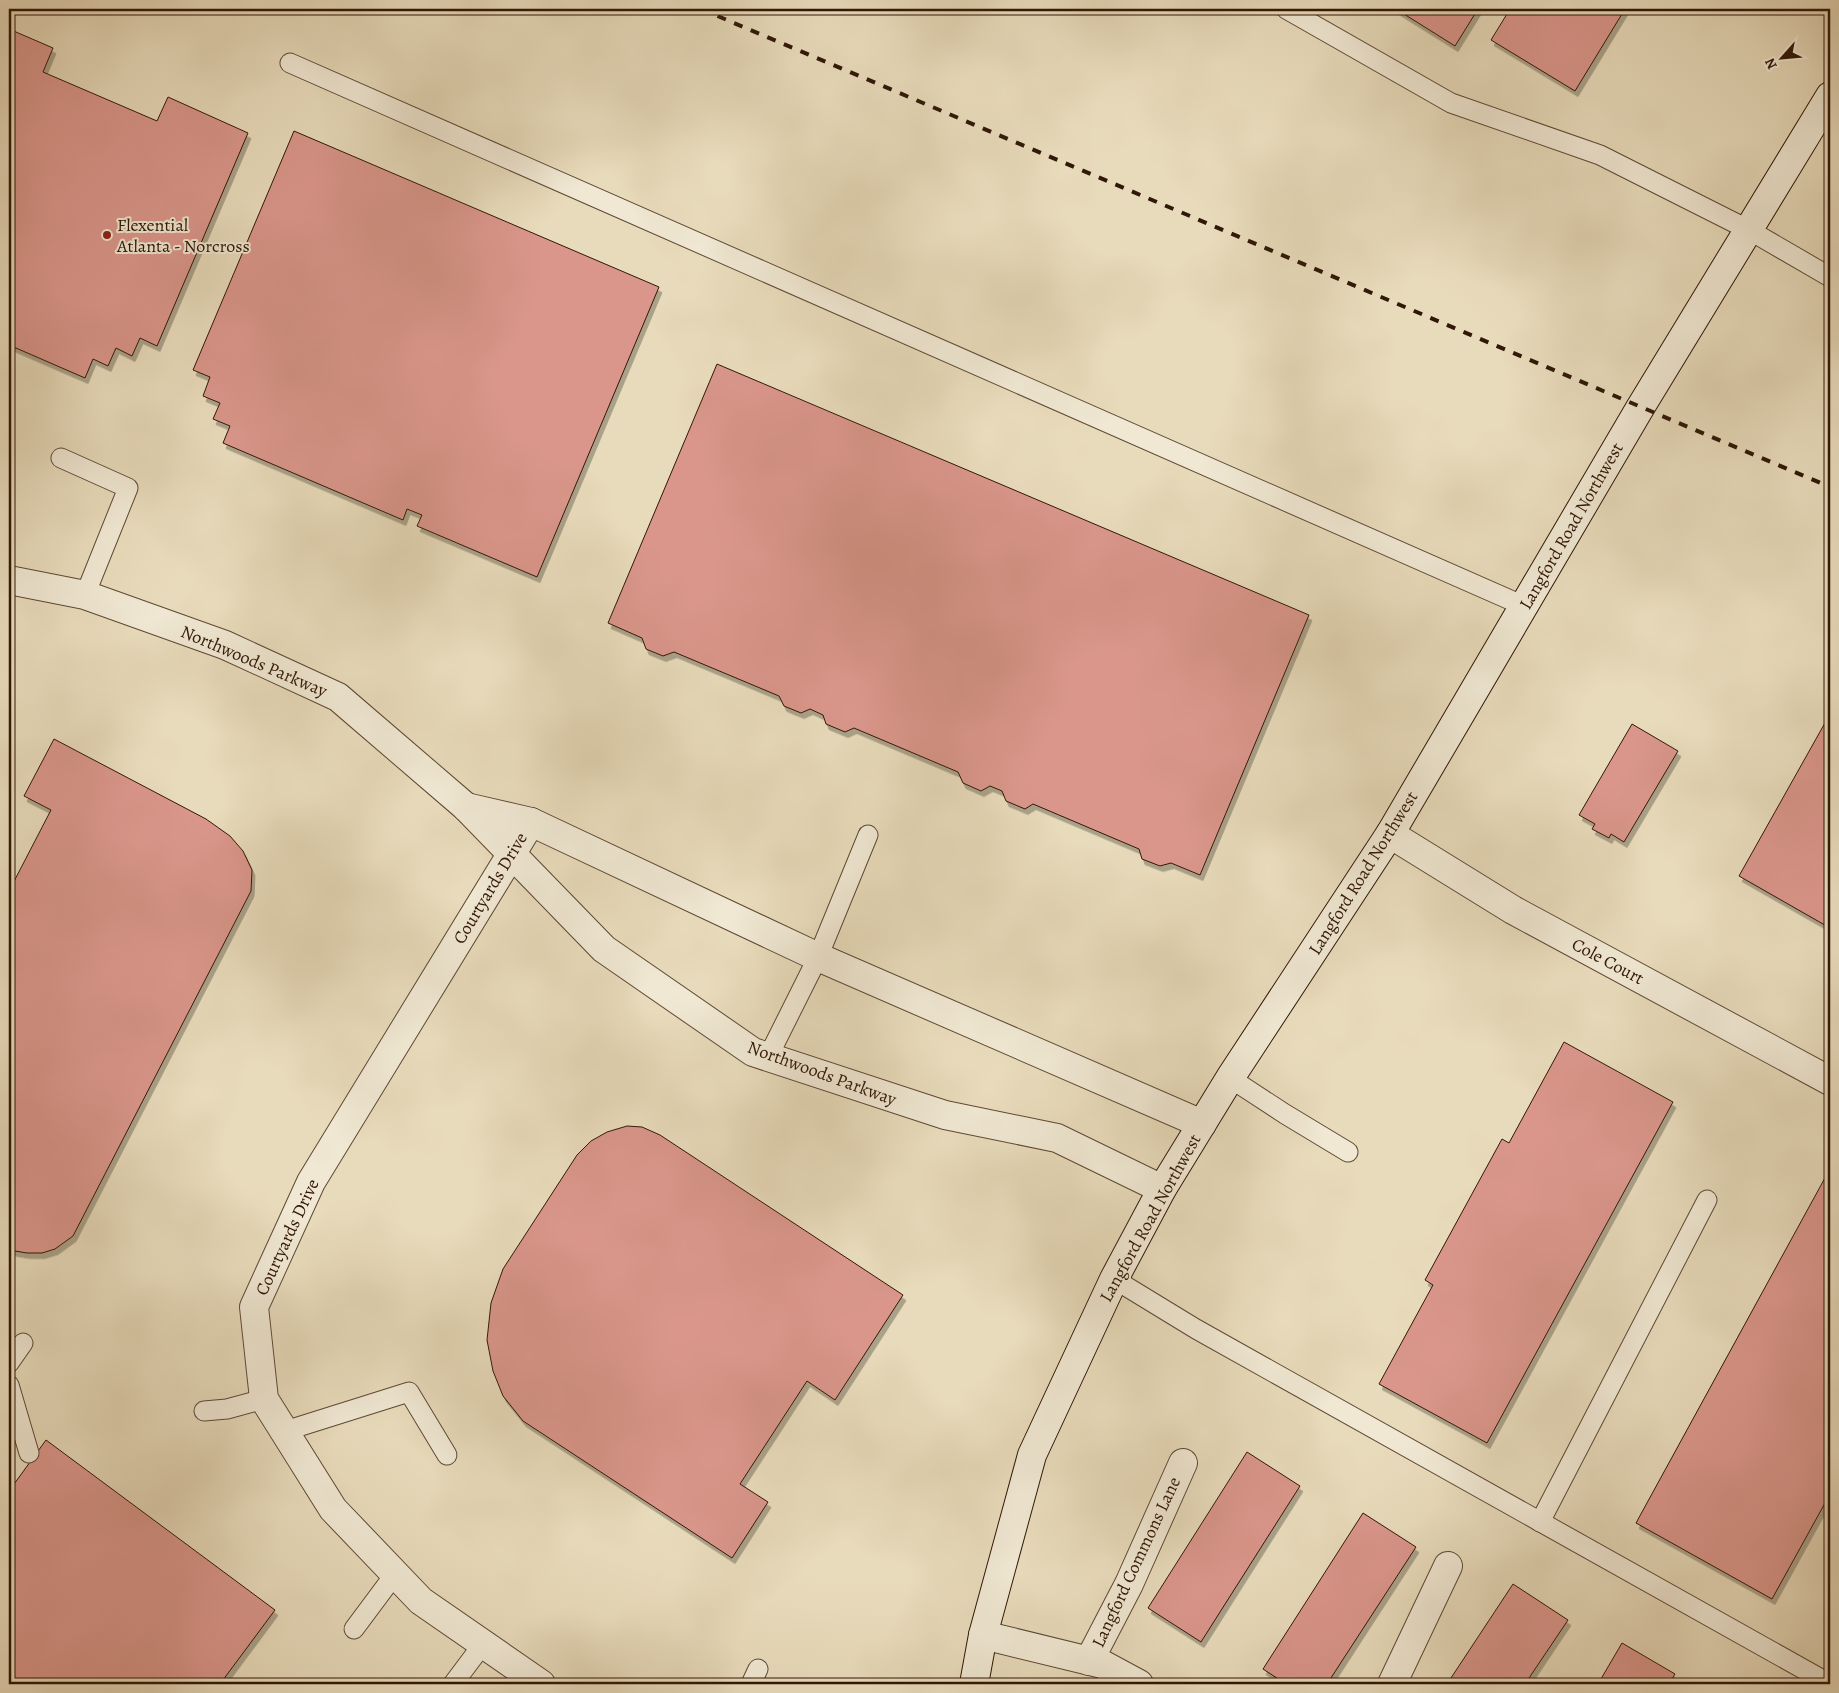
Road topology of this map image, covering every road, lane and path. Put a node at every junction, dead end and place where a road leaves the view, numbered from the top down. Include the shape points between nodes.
1 (1286, 9) edge
2 (290, 63) dead end
3 (1830, 96) edge
4 (1750, 230) junction
5 (1830, 277) edge
6 (61, 458) dead end
7 (9, 580) edge
8 (85, 595) junction
9 (1524, 606) junction
10 (466, 807) junction
11 (531, 822) junction
12 (1390, 834) junction
13 (868, 835) dead end
14 (511, 854) junction
15 (818, 957) junction
16 (768, 1057) junction
17 (1230, 1078) junction
18 (1830, 1081) edge
19 (1202, 1124) junction
20 (1348, 1152) dead end
21 (1162, 1189) junction
22 (1707, 1200) dead end
23 (1114, 1280) junction
24 (23, 1342) dead end
25 (9, 1364) edge
26 (9, 1385) edge
27 (264, 1399) junction
28 (204, 1411) dead end
29 (285, 1431) junction
30 (29, 1452) dead end
31 (447, 1455) dead end
32 (1183, 1463) dead end
33 (1540, 1522) junction
34 (1448, 1566) dead end
35 (395, 1574) junction
36 (354, 1629) dead end
37 (983, 1635) junction
38 (484, 1644) junction
39 (1089, 1661) junction
40 (454, 1684) edge
41 (541, 1684) edge
42 (974, 1684) edge
43 (1139, 1684) edge
44 (1392, 1684) edge
45 (1830, 1684) edge

1 - 4 lane via 1451,103 1600,155
2 - 9 lane
3 - 4 street, Langford Road Northwest
4 - 5 lane
4 - 9 street, Langford Road Northwest via 1640,408
6 - 8 lane via 128,488
7 - 8 street, Northwoods Parkway
8 - 10 street, Northwoods Parkway via 225,645 338,697
9 - 12 street, Langford Road Northwest
10 - 11 street, Northwoods Parkway
10 - 14 street, Northwoods Parkway
11 - 14 street, Courtyards Drive
11 - 15 street, Northwoods Parkway
12 - 17 street, Langford Road Northwest
12 - 18 street, Cole Court via 1513,910
13 - 15 lane
14 - 16 street, Northwoods Parkway via 604,949 753,1052
14 - 27 street, Courtyards Drive via 311,1182 254,1306
15 - 16 lane
15 - 19 street, Northwoods Parkway
16 - 21 street, Northwoods Parkway via 945,1115 1057,1138
17 - 19 street, Langford Road Northwest
17 - 20 lane
19 - 21 street, Langford Road Northwest
21 - 23 street, Langford Road Northwest
22 - 33 lane
23 - 33 lane
23 - 37 street, Langford Road Northwest via 1032,1455
24 - 25 lane
26 - 30 lane
27 - 28 lane via 228,1409
27 - 29 street, Courtyards Drive
29 - 31 lane via 409,1392
29 - 35 street, Courtyards Drive via 333,1509
32 - 39 street, Langford Commons Lane via 1129,1584
33 - 45 lane
34 - 44 street
35 - 36 lane
35 - 38 street, Courtyards Drive via 421,1601
37 - 39 street
37 - 42 street, Langford Road Northwest
38 - 40 lane
38 - 41 street, Courtyards Drive
39 - 43 street via 1102,1664

